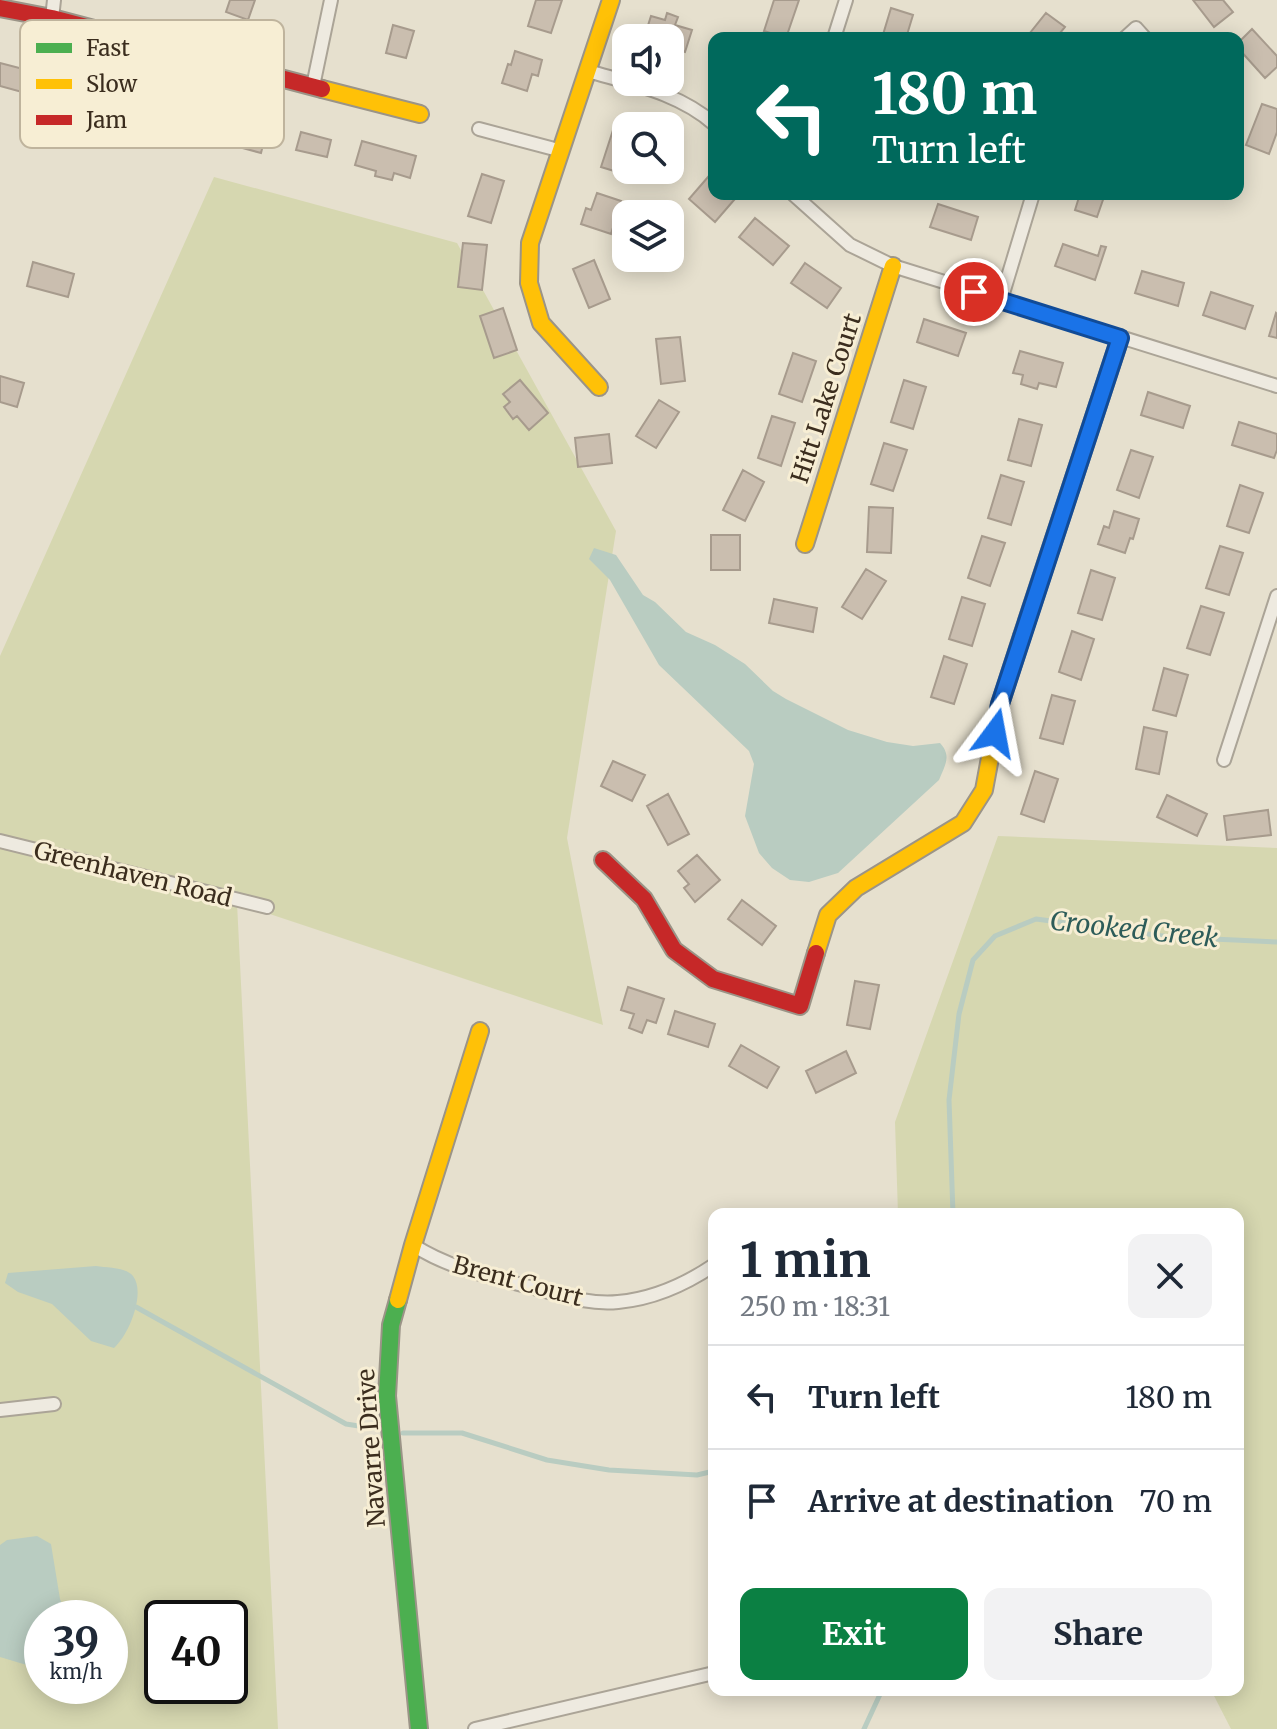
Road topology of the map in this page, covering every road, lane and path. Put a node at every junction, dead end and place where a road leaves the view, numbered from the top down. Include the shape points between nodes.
1 (54, 0) edge
2 (331, 0) edge
3 (611, 0) edge
4 (846, 0) edge
5 (0, 8) edge
6 (52, 18) junction
7 (60, 20) edge
8 (836, 32) edge
9 (588, 71) junction
10 (284, 78) edge
11 (313, 86) junction
12 (420, 114) dead end
13 (708, 118) edge
14 (479, 129) dead end
15 (562, 151) junction
16 (800, 200) edge
17 (1031, 200) edge
18 (893, 266) junction
19 (1001, 300) junction
20 (1120, 338) junction
21 (1277, 386) edge
22 (599, 387) dead end
23 (805, 544) dead end
24 (1277, 596) edge
25 (1224, 760) dead end
26 (0, 841) edge
27 (603, 860) dead end
28 (267, 907) dead end
29 (480, 1031) dead end
30 (413, 1245) junction
31 (708, 1269) edge
32 (54, 1404) dead end
33 (0, 1410) edge
34 (708, 1674) edge
35 (419, 1729) edge
36 (475, 1729) edge

1 - 6 street
2 - 11 street
3 - 9 street
4 - 8 street
5 - 6 street
6 - 7 street
9 - 13 street via 671,96
9 - 15 street
10 - 11 street
11 - 12 street
14 - 15 street
15 - 22 street via 530,243 529,283 541,323
16 - 18 street via 850,245
17 - 19 street
18 - 19 street
18 - 23 street, Hitt Lake Court
19 - 20 street
20 - 21 street
20 - 27 street via 1000,704 984,790 963,823 856,888 828,915 800,1006 713,979 693,965 674,950 644,899
24 - 25 street
26 - 28 street, Greenhaven Road
29 - 30 street, Navarre Drive
30 - 31 street, Brent Court via 467,1271 587,1302 619,1302 657,1293
30 - 35 street, Navarre Drive via 391,1325 387,1396
32 - 33 street
34 - 36 street

